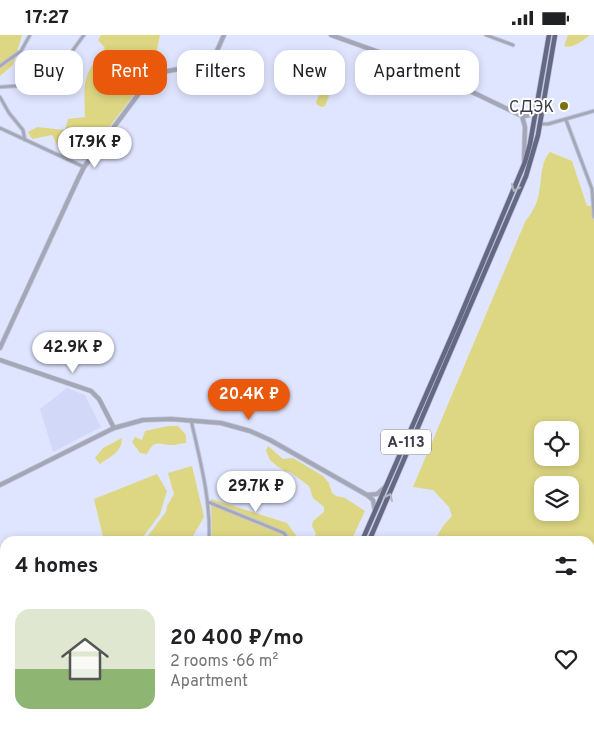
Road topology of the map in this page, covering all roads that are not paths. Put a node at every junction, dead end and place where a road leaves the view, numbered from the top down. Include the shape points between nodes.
1 (30, 35) edge
2 (84, 35) edge
3 (224, 35) edge
4 (331, 35) edge
5 (486, 35) edge
6 (549, 35) edge
7 (555, 35) edge
8 (513, 45) dead end
9 (0, 66) edge
10 (0, 87) edge
11 (0, 97) edge
12 (536, 111) junction
13 (594, 111) edge
14 (522, 117) junction
15 (566, 120) junction
16 (540, 124) junction
17 (0, 127) edge
18 (25, 140) junction
19 (84, 167) junction
20 (523, 169) junction
21 (594, 217) edge
22 (0, 348) edge
23 (0, 359) edge
24 (191, 420) junction
25 (114, 428) junction
26 (0, 485) edge
27 (387, 486) junction
28 (367, 495) junction
29 (208, 502) junction
30 (374, 513) junction
31 (209, 536) edge
32 (286, 536) edge
33 (364, 536) edge
34 (371, 536) edge

1 - 9 street via 21,51
2 - 10 street via 48,84
3 - 19 street via 210,61 152,76
4 - 14 street via 432,73
5 - 8 street
6 - 12 highway, А-113
7 - 16 highway, А-113
11 - 18 street
12 - 14 street
12 - 20 highway, А-113
13 - 15 street
14 - 20 street via 525,127
15 - 16 street
15 - 21 street via 592,189
34 -> 16 highway, А-113 via 526,176
17 - 18 street
18 - 19 street
19 - 22 street
20 -> 27 highway, А-113
23 - 25 street via 91,391 100,399
24 - 25 street via 150,419
24 - 28 street via 226,424 263,437
24 - 29 street
25 - 26 street
27 - 28 street
27 - 30 highway, А-113
28 - 30 street via 373,500
29 - 31 street
29 - 32 street
30 - 33 highway, А-113

